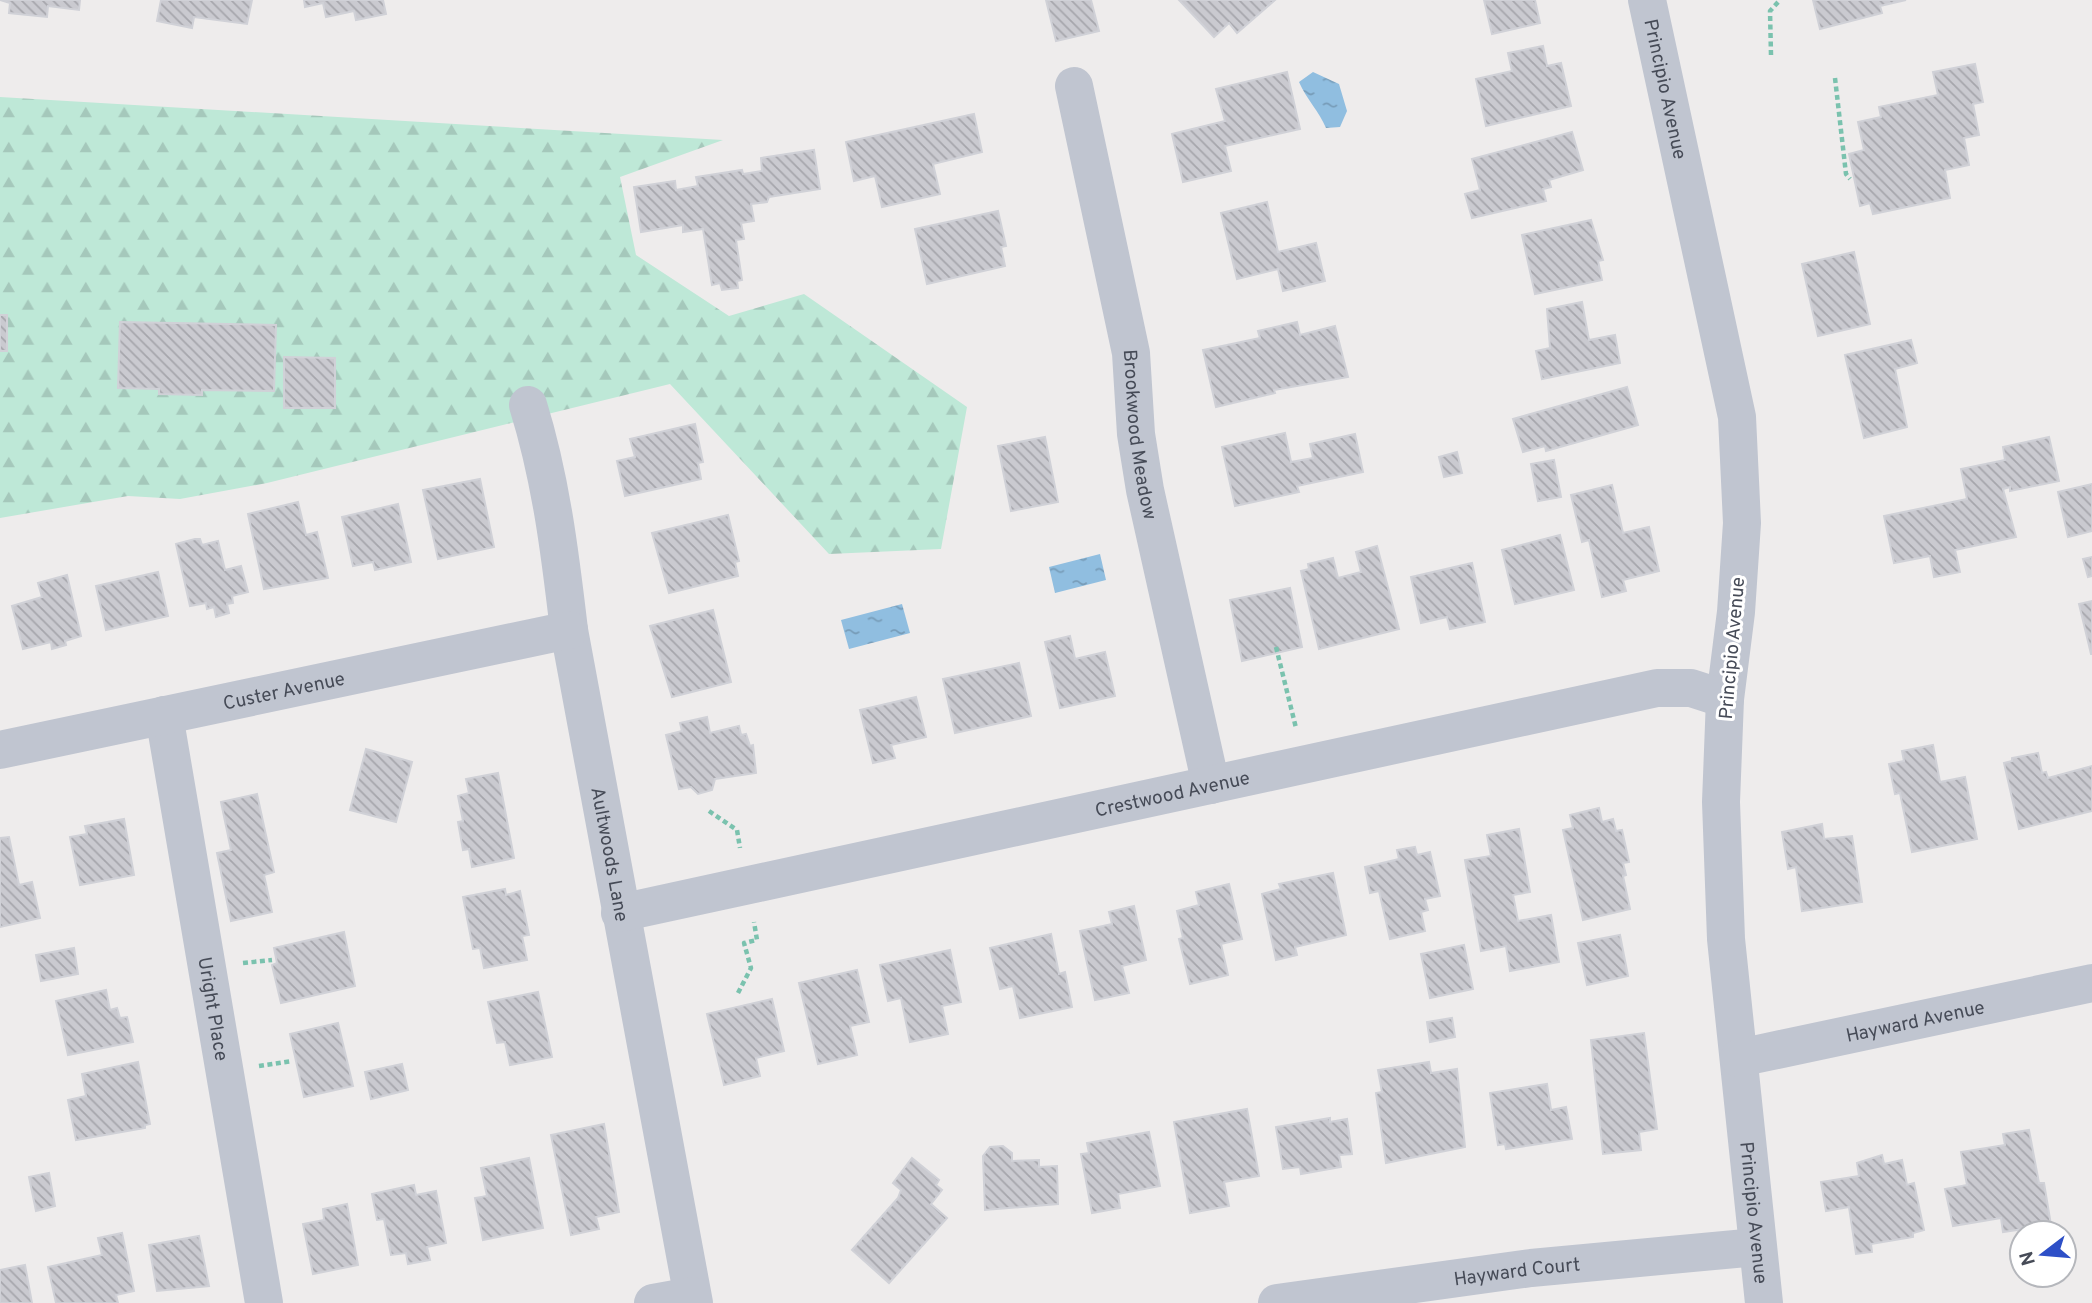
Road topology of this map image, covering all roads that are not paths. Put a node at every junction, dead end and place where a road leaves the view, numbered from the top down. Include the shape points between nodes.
1 (1647, 0) edge
2 (1074, 86) dead end
3 (528, 405) dead end
4 (569, 630) junction
5 (1725, 699) junction
6 (164, 715) junction
7 (0, 751) edge
8 (1211, 785) junction
9 (620, 913) junction
10 (2092, 983) edge
11 (1739, 1058) junction
12 (1757, 1247) junction
13 (693, 1299) edge
14 (264, 1303) edge
15 (653, 1303) edge
16 (1277, 1303) edge
17 (1763, 1303) edge

1 - 5 street, Principio Avenue via 1737,417 1742,523
2 - 8 street, Brookwood Meadow via 1131,353 1145,490
3 - 4 street, Aultwoods Lane via 557,523
4 - 6 street, Custer Avenue
4 - 9 street, Aultwoods Lane
5 - 8 street, Crestwood Avenue via 1691,688 1657,688
5 - 11 street, Principio Avenue via 1721,802 1726,939
6 - 7 street, Custer Avenue
6 - 14 street, Uright Place
8 - 9 street, Crestwood Avenue
9 - 13 street, Aultwoods Lane
10 - 11 street, Hayward Avenue
11 - 12 street, Principio Avenue
12 - 16 street, Hayward Court via 1531,1268
12 - 17 street, Principio Avenue
13 - 15 street

